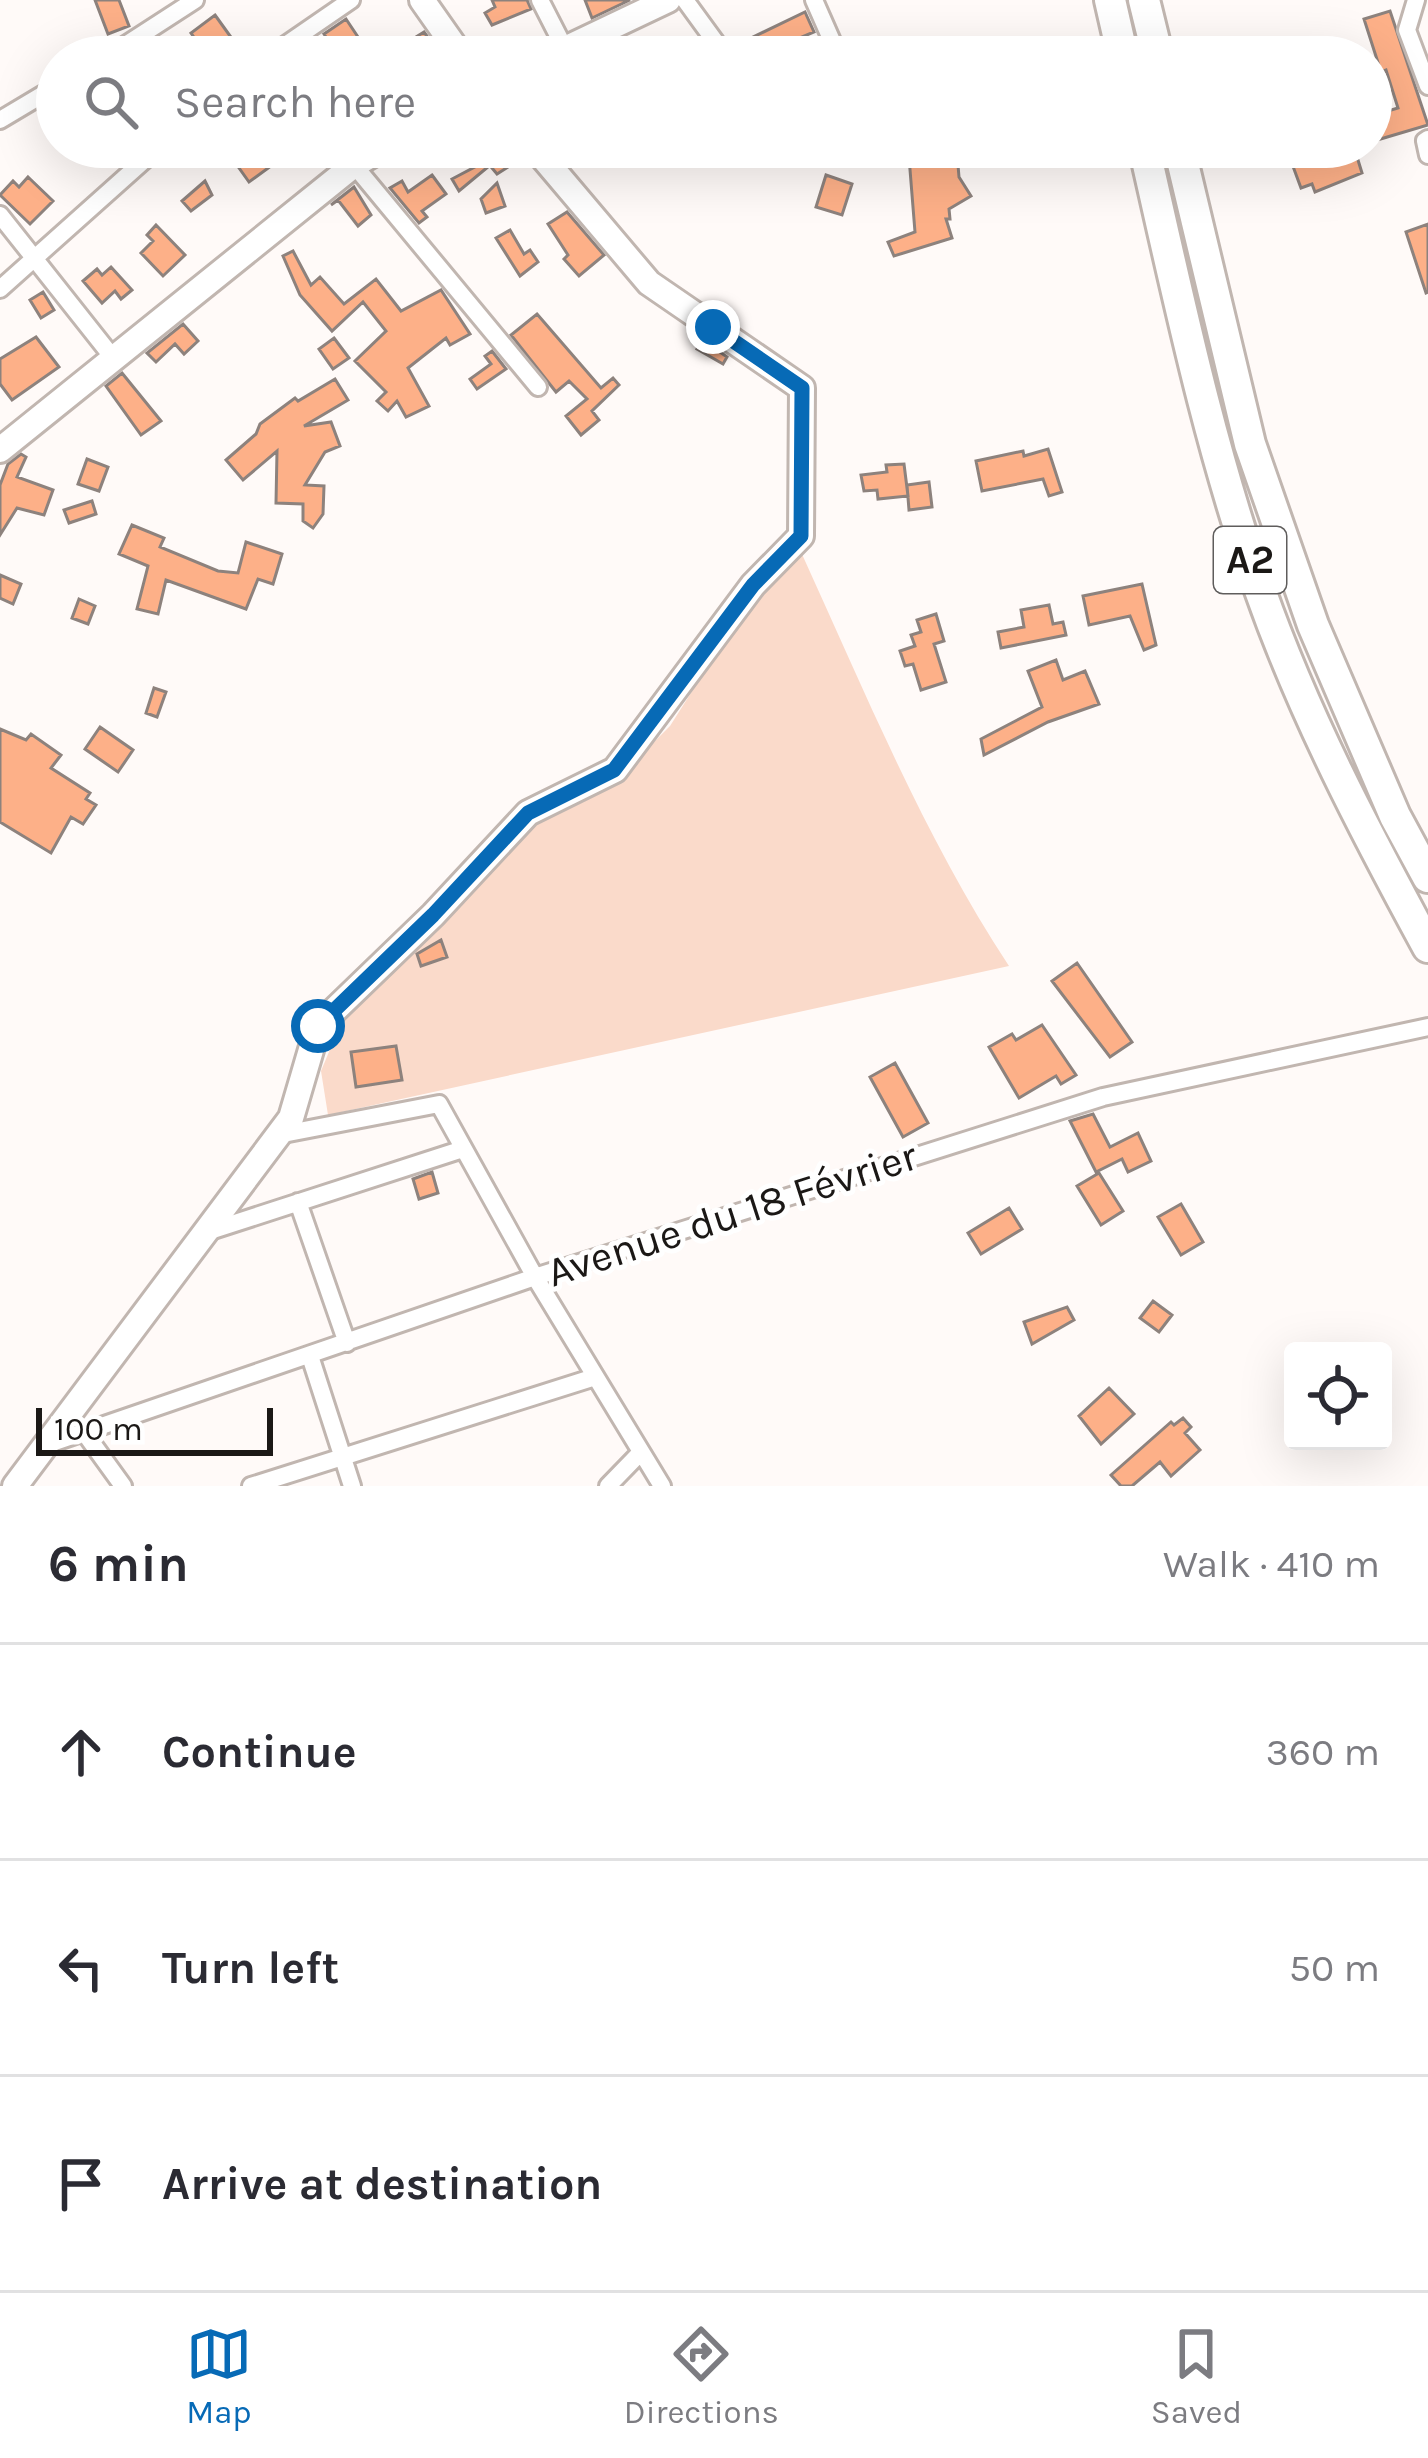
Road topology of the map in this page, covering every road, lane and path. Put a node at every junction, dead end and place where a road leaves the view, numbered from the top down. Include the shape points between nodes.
1 (195, 0) edge
2 (351, 0) edge
3 (422, 0) edge
4 (541, 0) edge
5 (668, 0) edge
6 (686, 0) edge
7 (814, 0) edge
8 (1110, 0) edge
9 (1144, 0) edge
10 (1416, 0) edge
11 (169, 8) edge
12 (632, 8) edge
13 (134, 36) edge
14 (299, 36) edge
15 (447, 36) edge
16 (552, 36) edge
17 (585, 36) edge
18 (711, 36) edge
19 (830, 36) edge
20 (1119, 36) edge
21 (1153, 36) edge
22 (1428, 86) edge
23 (36, 99) edge
24 (0, 120) edge
25 (1428, 139) edge
26 (1428, 154) edge
27 (136, 168) edge
28 (350, 168) edge
29 (356, 168) edge
30 (552, 168) edge
31 (1149, 168) edge
32 (1184, 168) edge
33 (0, 215) edge
34 (37, 258) junction
35 (0, 289) edge
36 (114, 359) junction
37 (538, 387) dead end
38 (0, 449) edge
39 (1428, 877) edge
40 (1428, 946) edge
41 (1422, 1029) edge
42 (277, 1136) junction
43 (463, 1149) junction
44 (298, 1202) junction
45 (205, 1232) junction
46 (535, 1277) junction
47 (347, 1343) junction
48 (310, 1356) junction
49 (595, 1377) junction
50 (84, 1432) junction
51 (48, 1444) junction
52 (641, 1452) junction
53 (343, 1456) junction
54 (15, 1486) edge
55 (123, 1486) edge
56 (251, 1486) edge
57 (352, 1486) edge
58 (608, 1486) edge
59 (662, 1486) edge

1 - 11 street
2 - 14 street
3 - 15 street
4 - 16 street
5 - 12 street
6 - 18 street
7 - 19 street
8 - 20 highway
9 - 21 highway
10 - 22 street via 1407,30
11 - 13 street
12 - 17 street
23 - 24 street
25 - 26 street
27 - 34 street
28 - 36 street
29 - 37 street
30 - 42 street via 649,283 802,388 801,536 753,585 614,770 528,813 318,1026 291,1118
31 - 40 highway, A2 via 1224,481 1260,592 1308,712
32 - 39 highway, A2 via 1257,464 1313,626
33 - 34 street
34 - 35 street
34 - 36 street
36 - 38 street
41 - 46 street, Avenue du 18 Février via 1103,1097
42 - 43 street via 439,1104
42 - 45 street
43 - 44 street
43 - 46 street
44 - 45 street
44 - 47 street
45 - 51 street
46 - 47 street, Avenue du 18 Février
46 - 49 street
47 - 48 street, Avenue du 18 Février
48 - 50 street, Avenue du 18 Février
48 - 53 street
49 - 52 street
49 - 53 street
50 - 51 street, Avenue du 18 Février
50 - 55 street
51 - 54 street
52 - 58 street
52 - 59 street
53 - 56 street
53 - 57 street

